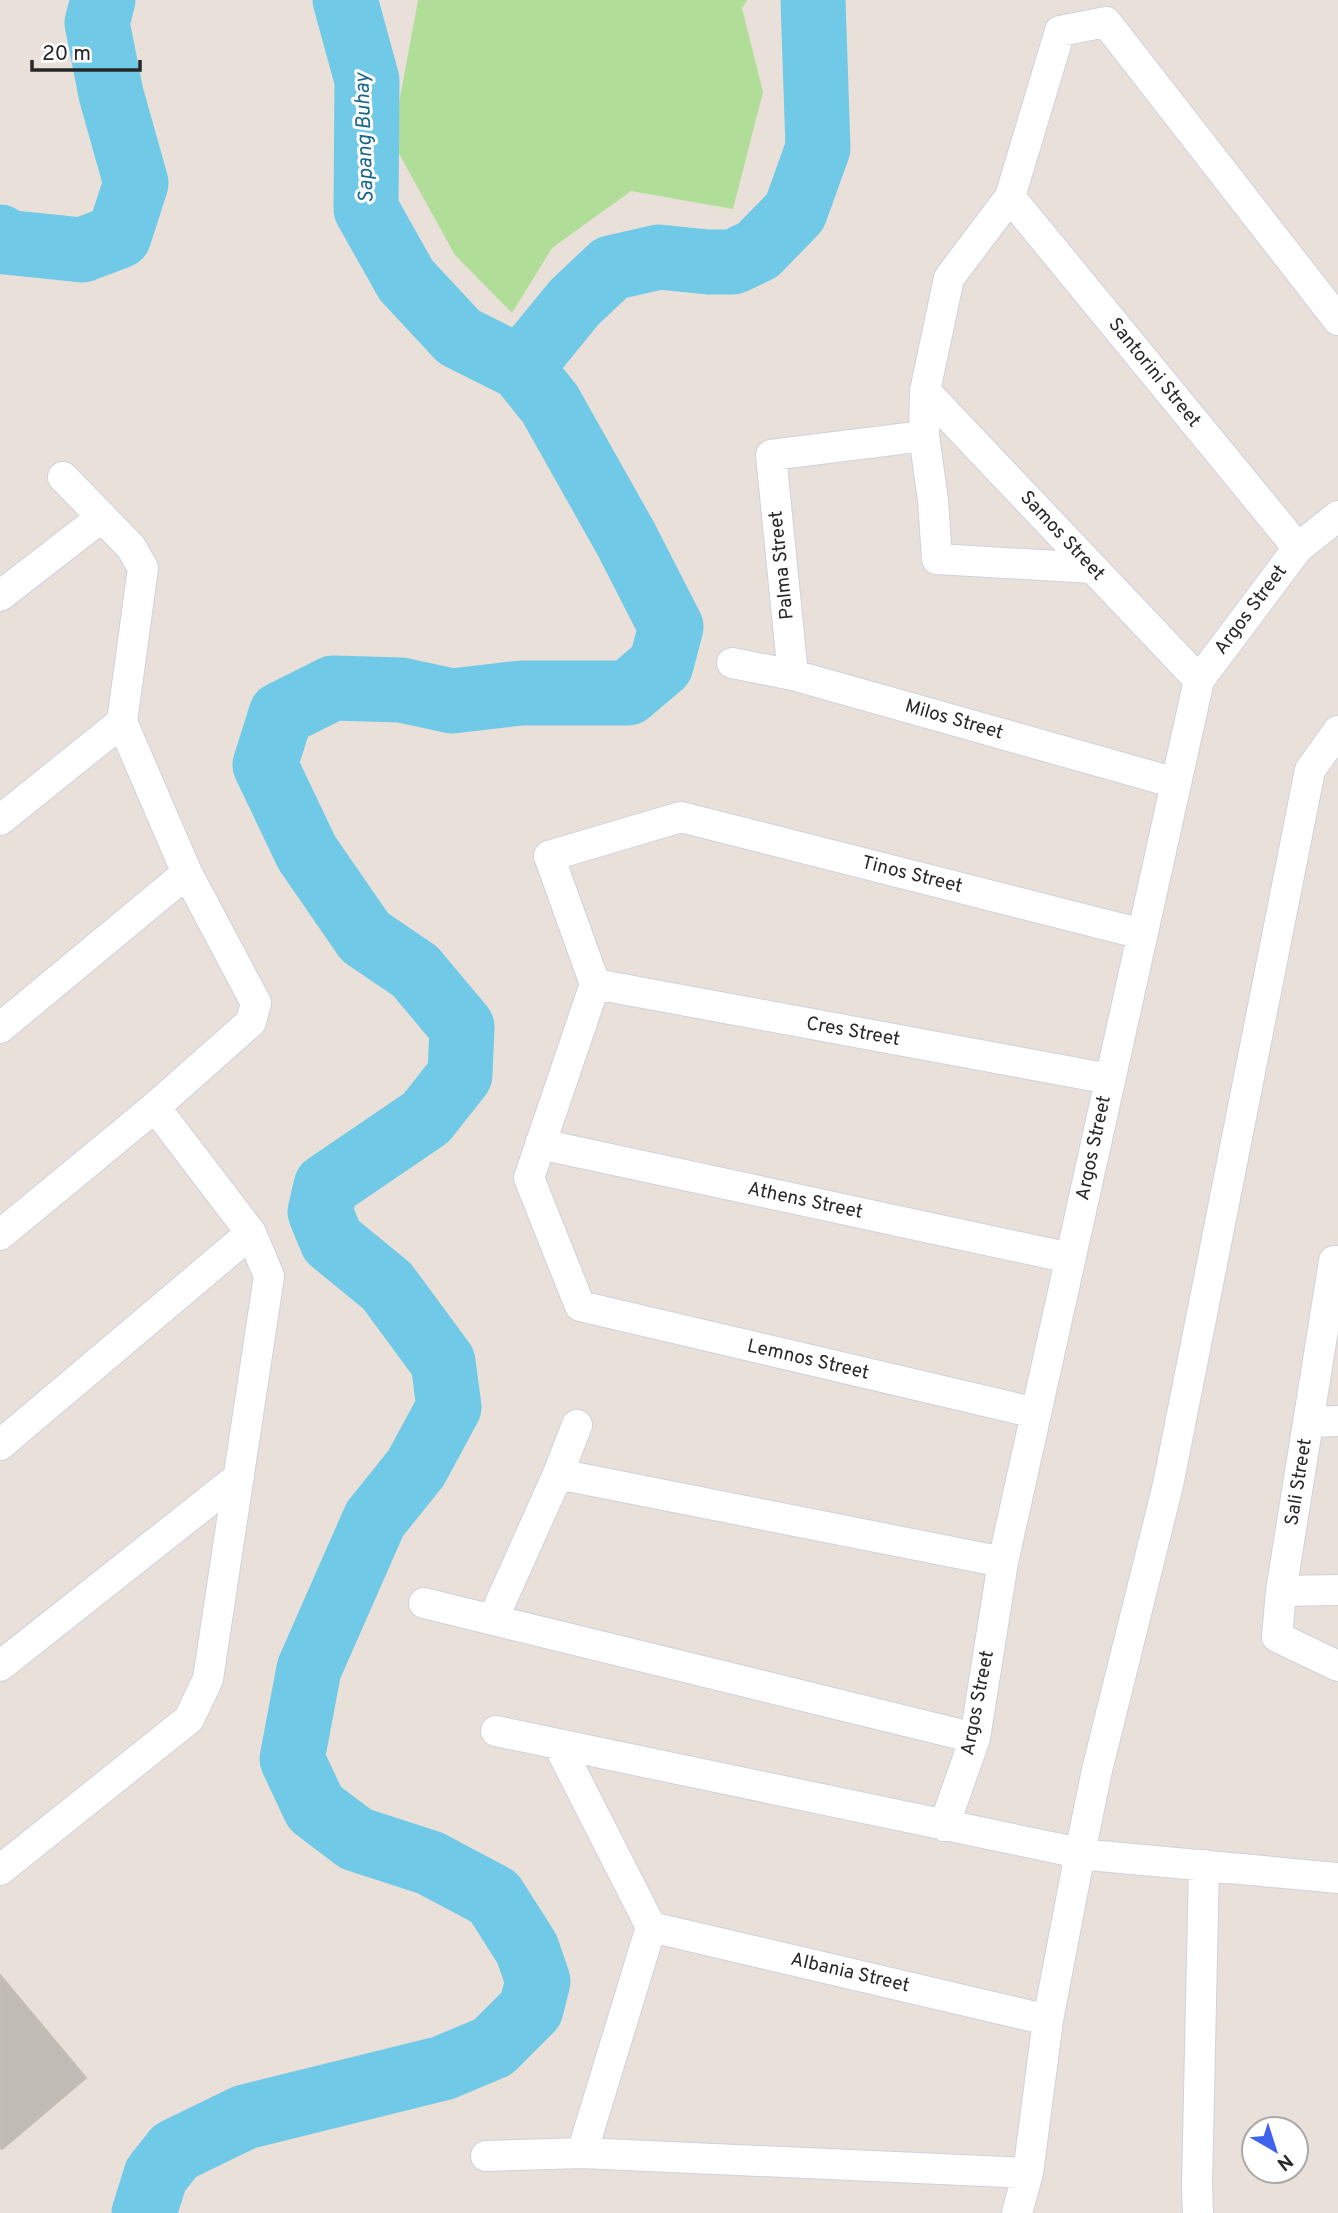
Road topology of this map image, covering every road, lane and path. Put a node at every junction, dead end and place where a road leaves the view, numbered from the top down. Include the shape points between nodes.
1 (1010, 197) junction
2 (1338, 320) edge
3 (925, 391) junction
4 (924, 436) junction
5 (64, 477) dead end
6 (1338, 516) edge
7 (102, 517) junction
8 (1298, 548) junction
9 (1092, 568) junction
10 (0, 596) edge
11 (732, 663) dead end
12 (793, 675) junction
13 (1199, 680) junction
14 (122, 722) junction
15 (1338, 731) edge
16 (1175, 783) junction
17 (0, 820) edge
18 (187, 873) junction
19 (1142, 934) junction
20 (596, 984) junction
21 (0, 1028) edge
22 (1110, 1079) junction
23 (155, 1107) junction
24 (540, 1144) junction
25 (251, 1233) junction
26 (0, 1236) edge
27 (1070, 1258) junction
28 (1336, 1261) edge
29 (1036, 1413) junction
30 (1338, 1421) edge
31 (1308, 1422) junction
32 (577, 1425) dead end
33 (0, 1445) edge
34 (558, 1474) junction
35 (239, 1477) junction
36 (1003, 1562) junction
37 (1338, 1590) edge
38 (1281, 1591) junction
39 (424, 1603) dead end
40 (493, 1619) junction
41 (0, 1666) edge
42 (1338, 1666) edge
43 (496, 1731) dead end
44 (975, 1738) junction
45 (558, 1744) junction
46 (944, 1826) junction
47 (1080, 1853) junction
48 (1204, 1865) junction
49 (0, 1870) edge
50 (1338, 1878) edge
51 (651, 1927) junction
52 (1048, 2020) junction
53 (582, 2153) junction
54 (486, 2156) dead end
55 (1028, 2173) junction
56 (1017, 2213) edge
57 (1198, 2213) edge

1 - 2 street via 1060,31 1106,22
1 - 3 street via 949,278
1 - 8 street, Santorini Street
3 - 4 street
3 - 9 street, Samos Street
4 - 9 street via 937,559
4 - 12 street, Palma Street via 771,454
5 - 7 street
6 - 8 street, Argos Street
7 - 10 street
7 - 14 street via 131,547 143,568
8 - 13 street, Argos Street
9 - 13 street, Samos Street
11 - 12 street, Milos Street
12 - 16 street, Milos Street
13 - 16 street, Argos Street
14 - 17 street
14 - 18 street
15 - 47 street via 1310,770 1168,1485
16 - 19 street, Argos Street
18 - 21 street
18 - 23 street via 256,1003 251,1022
19 - 20 street, Tinos Street via 681,817 549,856
19 - 22 street, Argos Street
20 - 22 street, Cres Street
20 - 24 street
22 - 27 street, Argos Street
23 - 25 street
23 - 26 street
24 - 27 street, Athens Street
24 - 29 street, Lemnos Street via 529,1178 580,1306
25 - 33 street
25 - 35 street via 269,1276
27 - 29 street, Argos Street
28 - 31 street, Sali Street
29 - 36 street, Argos Street
30 - 31 street
31 - 38 street, Sali Street
32 - 34 street
34 - 36 street
34 - 40 street
35 - 41 street
35 - 49 street via 208,1679 189,1719
36 - 44 street, Argos Street
37 - 38 street
38 - 42 street, Sali Street via 1277,1637
39 - 40 street
40 - 44 street
43 - 45 street
44 - 46 street, Argos Street
45 - 46 street
45 - 51 street
46 - 47 street
47 - 48 street
47 - 52 street
48 - 50 street
48 - 57 street
51 - 52 street, Albania Street
51 - 53 street
52 - 55 street
53 - 54 street
53 - 55 street
55 - 56 street

